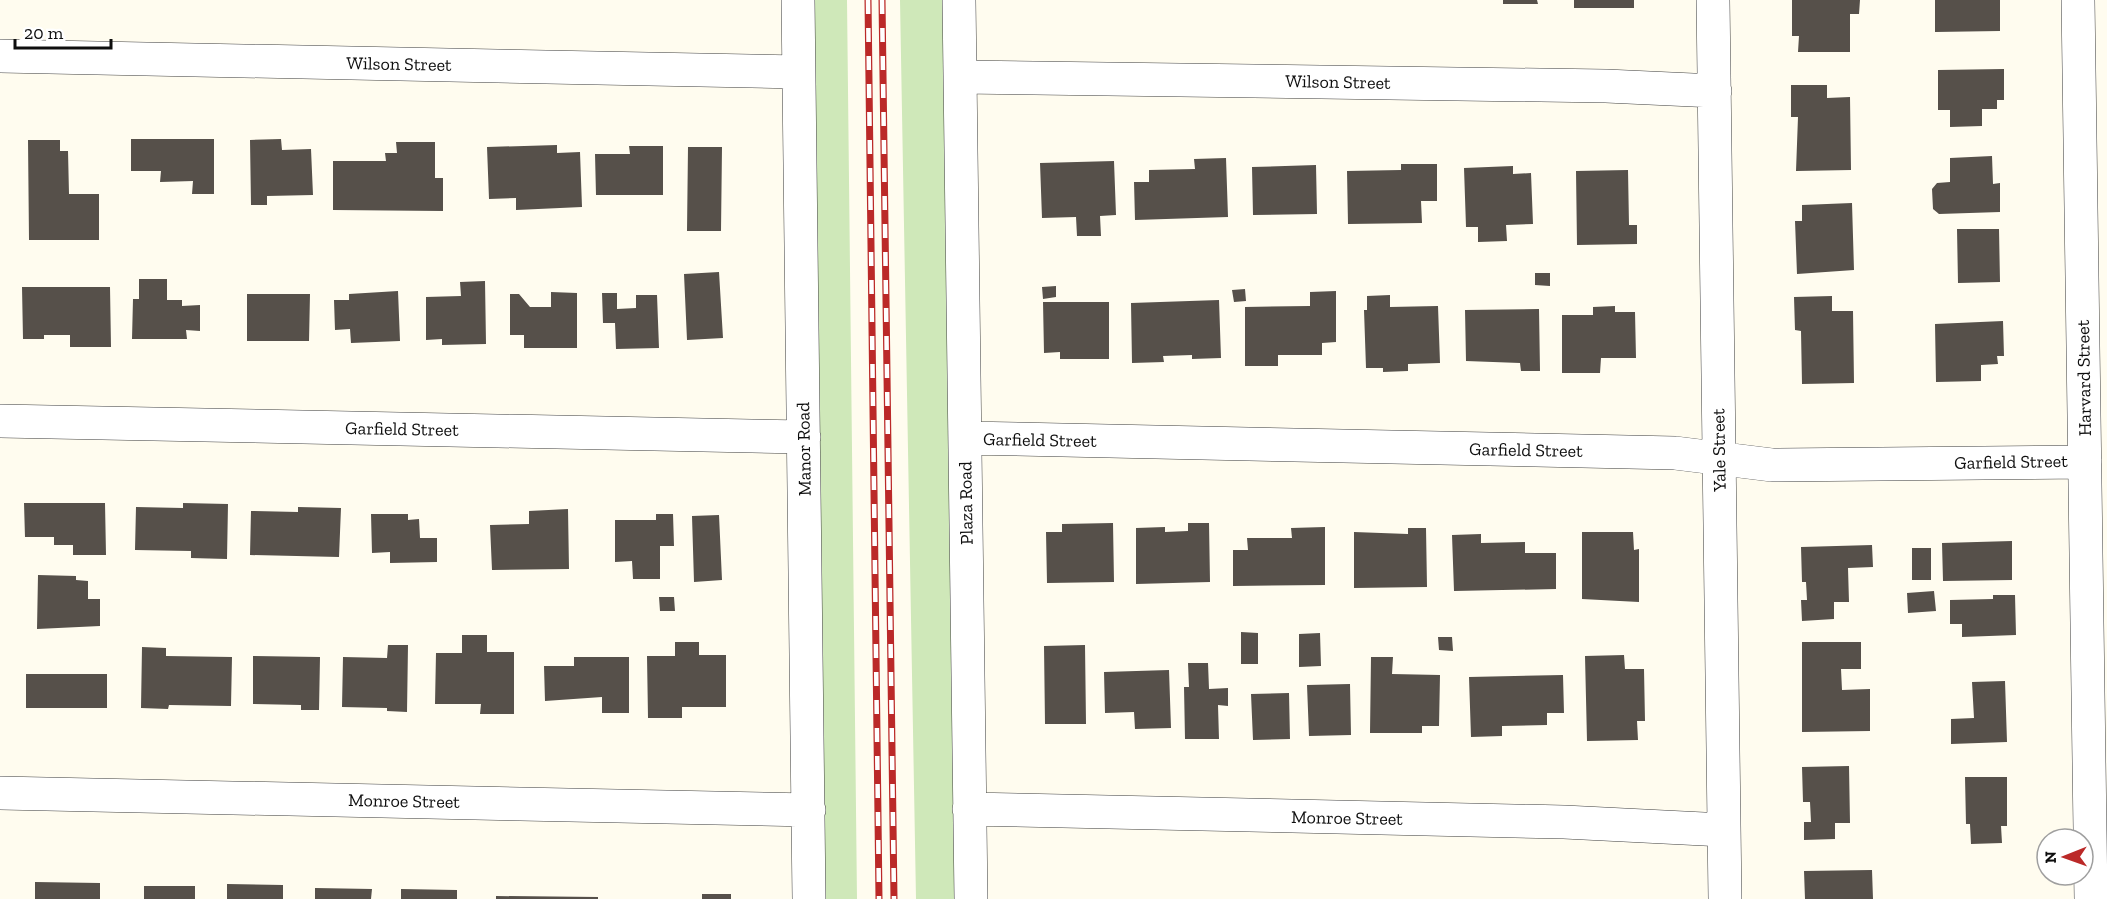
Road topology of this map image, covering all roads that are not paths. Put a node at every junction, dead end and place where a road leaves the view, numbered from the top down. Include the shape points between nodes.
1 (798, 0) edge
2 (959, 0) edge
3 (1713, 0) edge
4 (2078, 0) edge
5 (0, 56) edge
6 (798, 72) junction
7 (961, 77) junction
8 (1715, 91) junction
9 (0, 421) edge
10 (804, 437) junction
11 (966, 438) junction
12 (1719, 458) junction
13 (2085, 462) junction
14 (0, 793) edge
15 (969, 809) junction
16 (808, 810) junction
17 (2098, 821) edge
18 (1724, 830) junction
19 (809, 899) edge
20 (971, 899) edge
21 (1725, 899) edge
22 (2091, 899) edge

1 - 6 street, Manor Road
2 - 7 street, Plaza Road
3 - 8 street, Yale Street
4 - 13 street, Harvard Street
5 - 6 street, Wilson Street
6 - 10 street, Manor Road
7 - 8 street, Wilson Street
7 - 11 street, Plaza Road
8 - 12 street, Yale Street
9 - 10 street, Garfield Street
10 - 16 street, Manor Road
11 - 12 street, Garfield Street via 1675,453
11 - 15 street, Plaza Road
12 - 13 street, Garfield Street via 1772,465
12 - 18 street, Yale Street
13 - 17 street, Harvard Street
14 - 16 street, Monroe Street
15 - 18 street, Monroe Street via 1563,822
15 - 20 street, Plaza Road
16 - 19 street, Manor Road
17 - 22 street, Harvard Street
18 - 21 street, Yale Street

